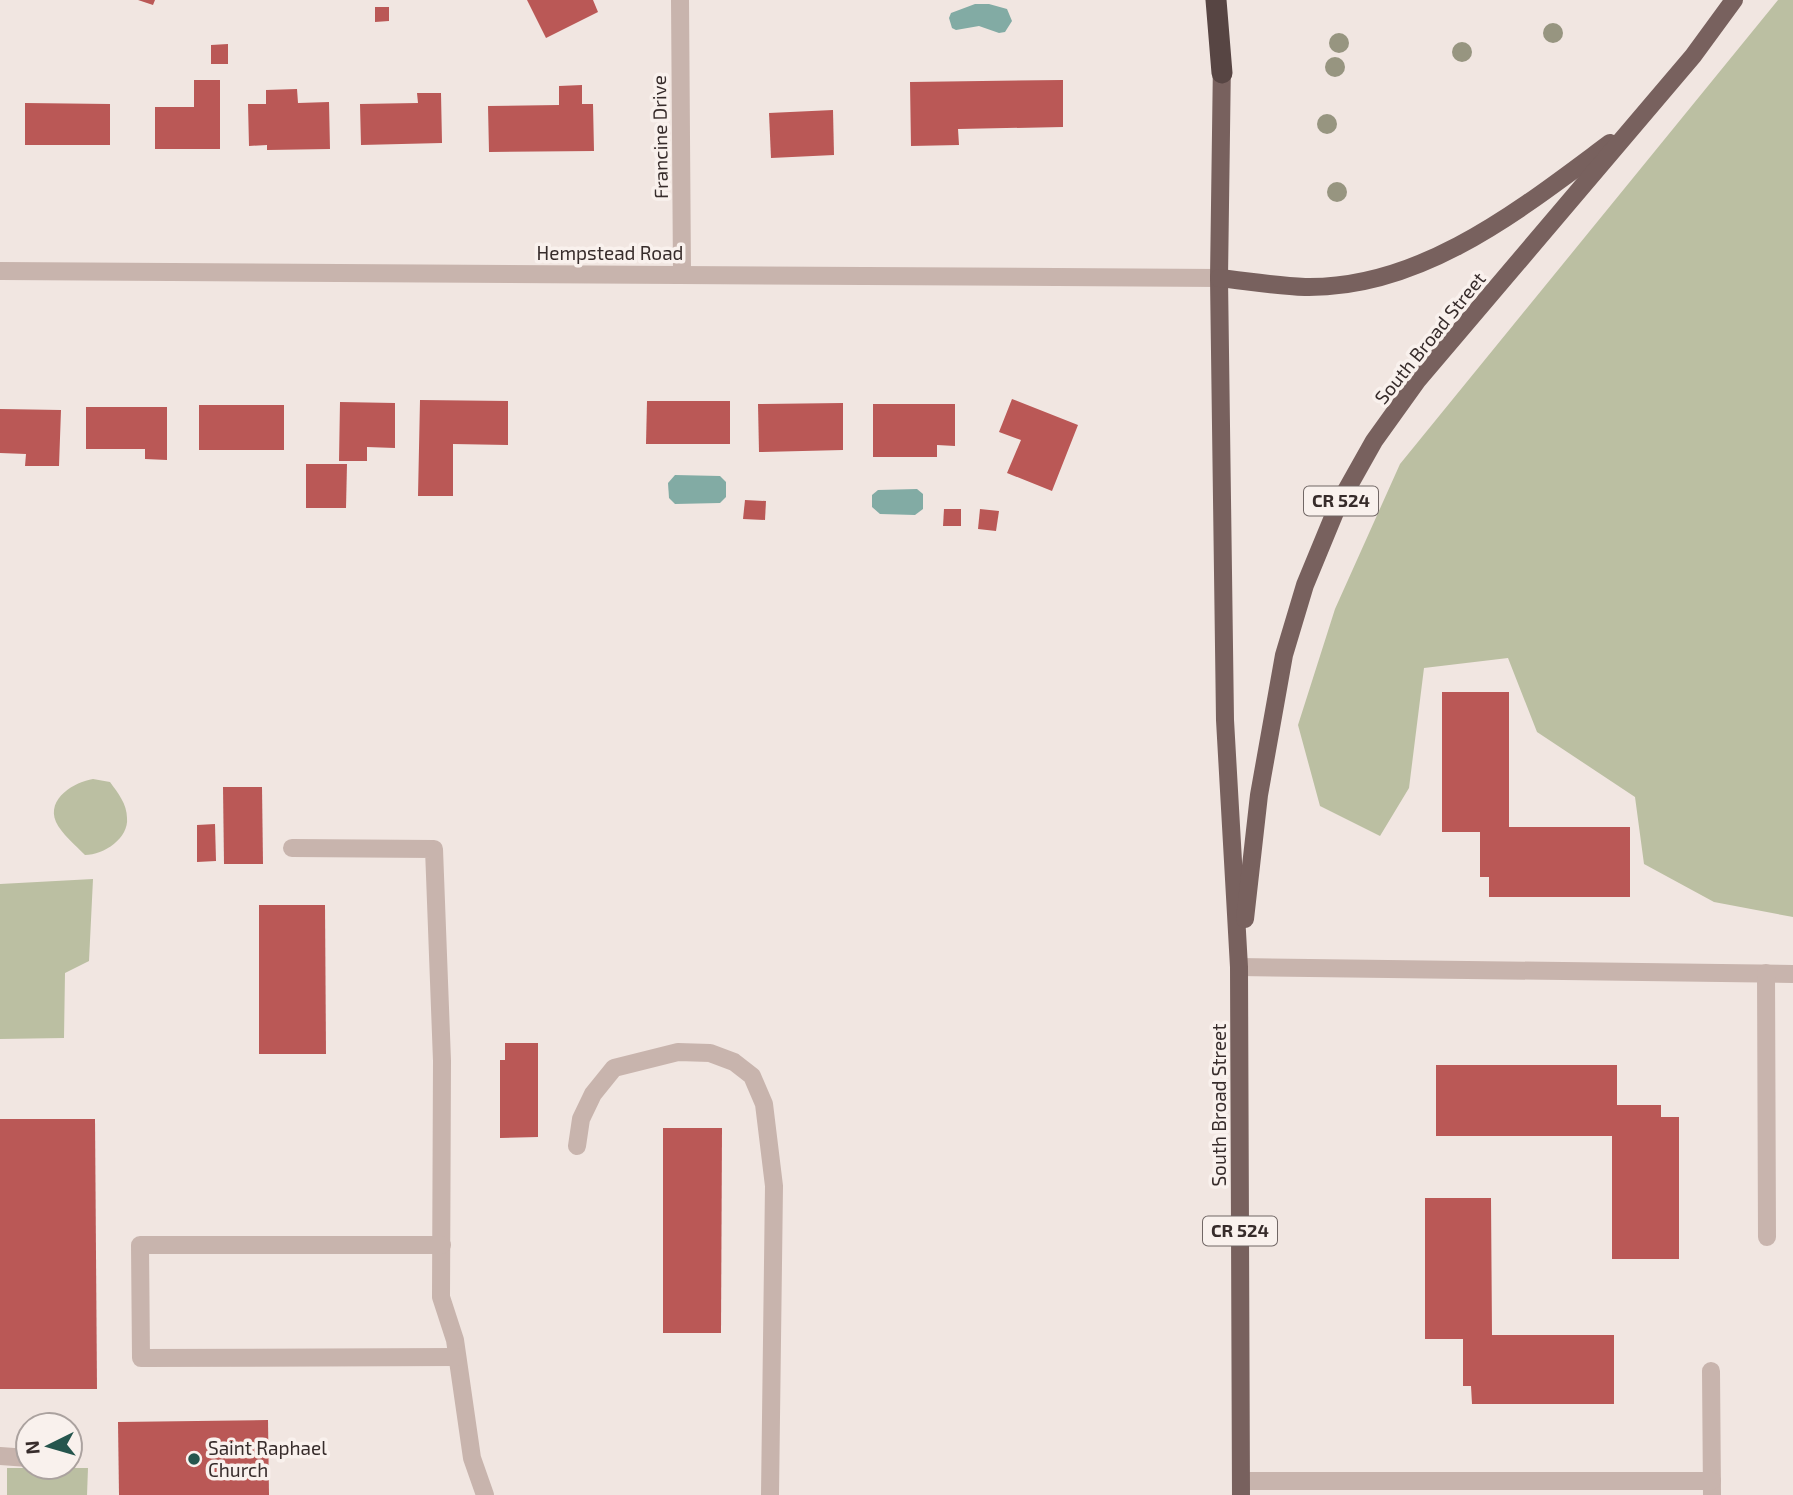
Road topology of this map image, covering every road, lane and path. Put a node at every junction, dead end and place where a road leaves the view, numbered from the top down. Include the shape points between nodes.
1 (680, 0) edge
2 (1216, 0) edge
3 (1222, 0) edge
4 (1734, 0) edge
5 (1222, 73) junction
6 (1635, 124) junction
7 (0, 271) edge
8 (682, 274) junction
9 (1219, 278) junction
10 (292, 848) dead end
11 (1239, 967) junction
12 (1766, 972) junction
13 (1793, 974) edge
14 (577, 1146) dead end
15 (1767, 1237) dead end
16 (442, 1245) junction
17 (457, 1357) junction
18 (1711, 1371) dead end
19 (1241, 1488) edge
20 (1712, 1488) edge
21 (485, 1495) edge
22 (770, 1495) edge

1 - 8 street, Francine Drive
2 - 5 highway
3 - 5 main road, South Broad Street / CR 524
4 - 6 main road, South Broad Street / CR 524
5 - 9 main road, South Broad Street / CR 524
6 - 9 main road via 1522,208 1435,258 1372,278 1306,287
6 - 11 main road, South Broad Street / CR 524 via 1417,381 1374,441 1339,505 1305,585 1284,655 1259,794
7 - 8 street, Hempstead Road
8 - 9 street, Hempstead Road
9 - 11 main road, South Broad Street / CR 524 via 1225,720
10 - 16 street via 434,849 442,1060
11 - 12 street
11 - 19 main road, South Broad Street / CR 524
12 - 13 street
12 - 15 street
14 - 22 street via 581,1119 593,1094 614,1068 678,1052 710,1053 734,1062 752,1076 764,1104 774,1186
16 - 17 street via 441,1297
16 - 17 street via 140,1245 141,1358
17 - 21 street via 472,1458
18 - 20 street
19 - 20 street

